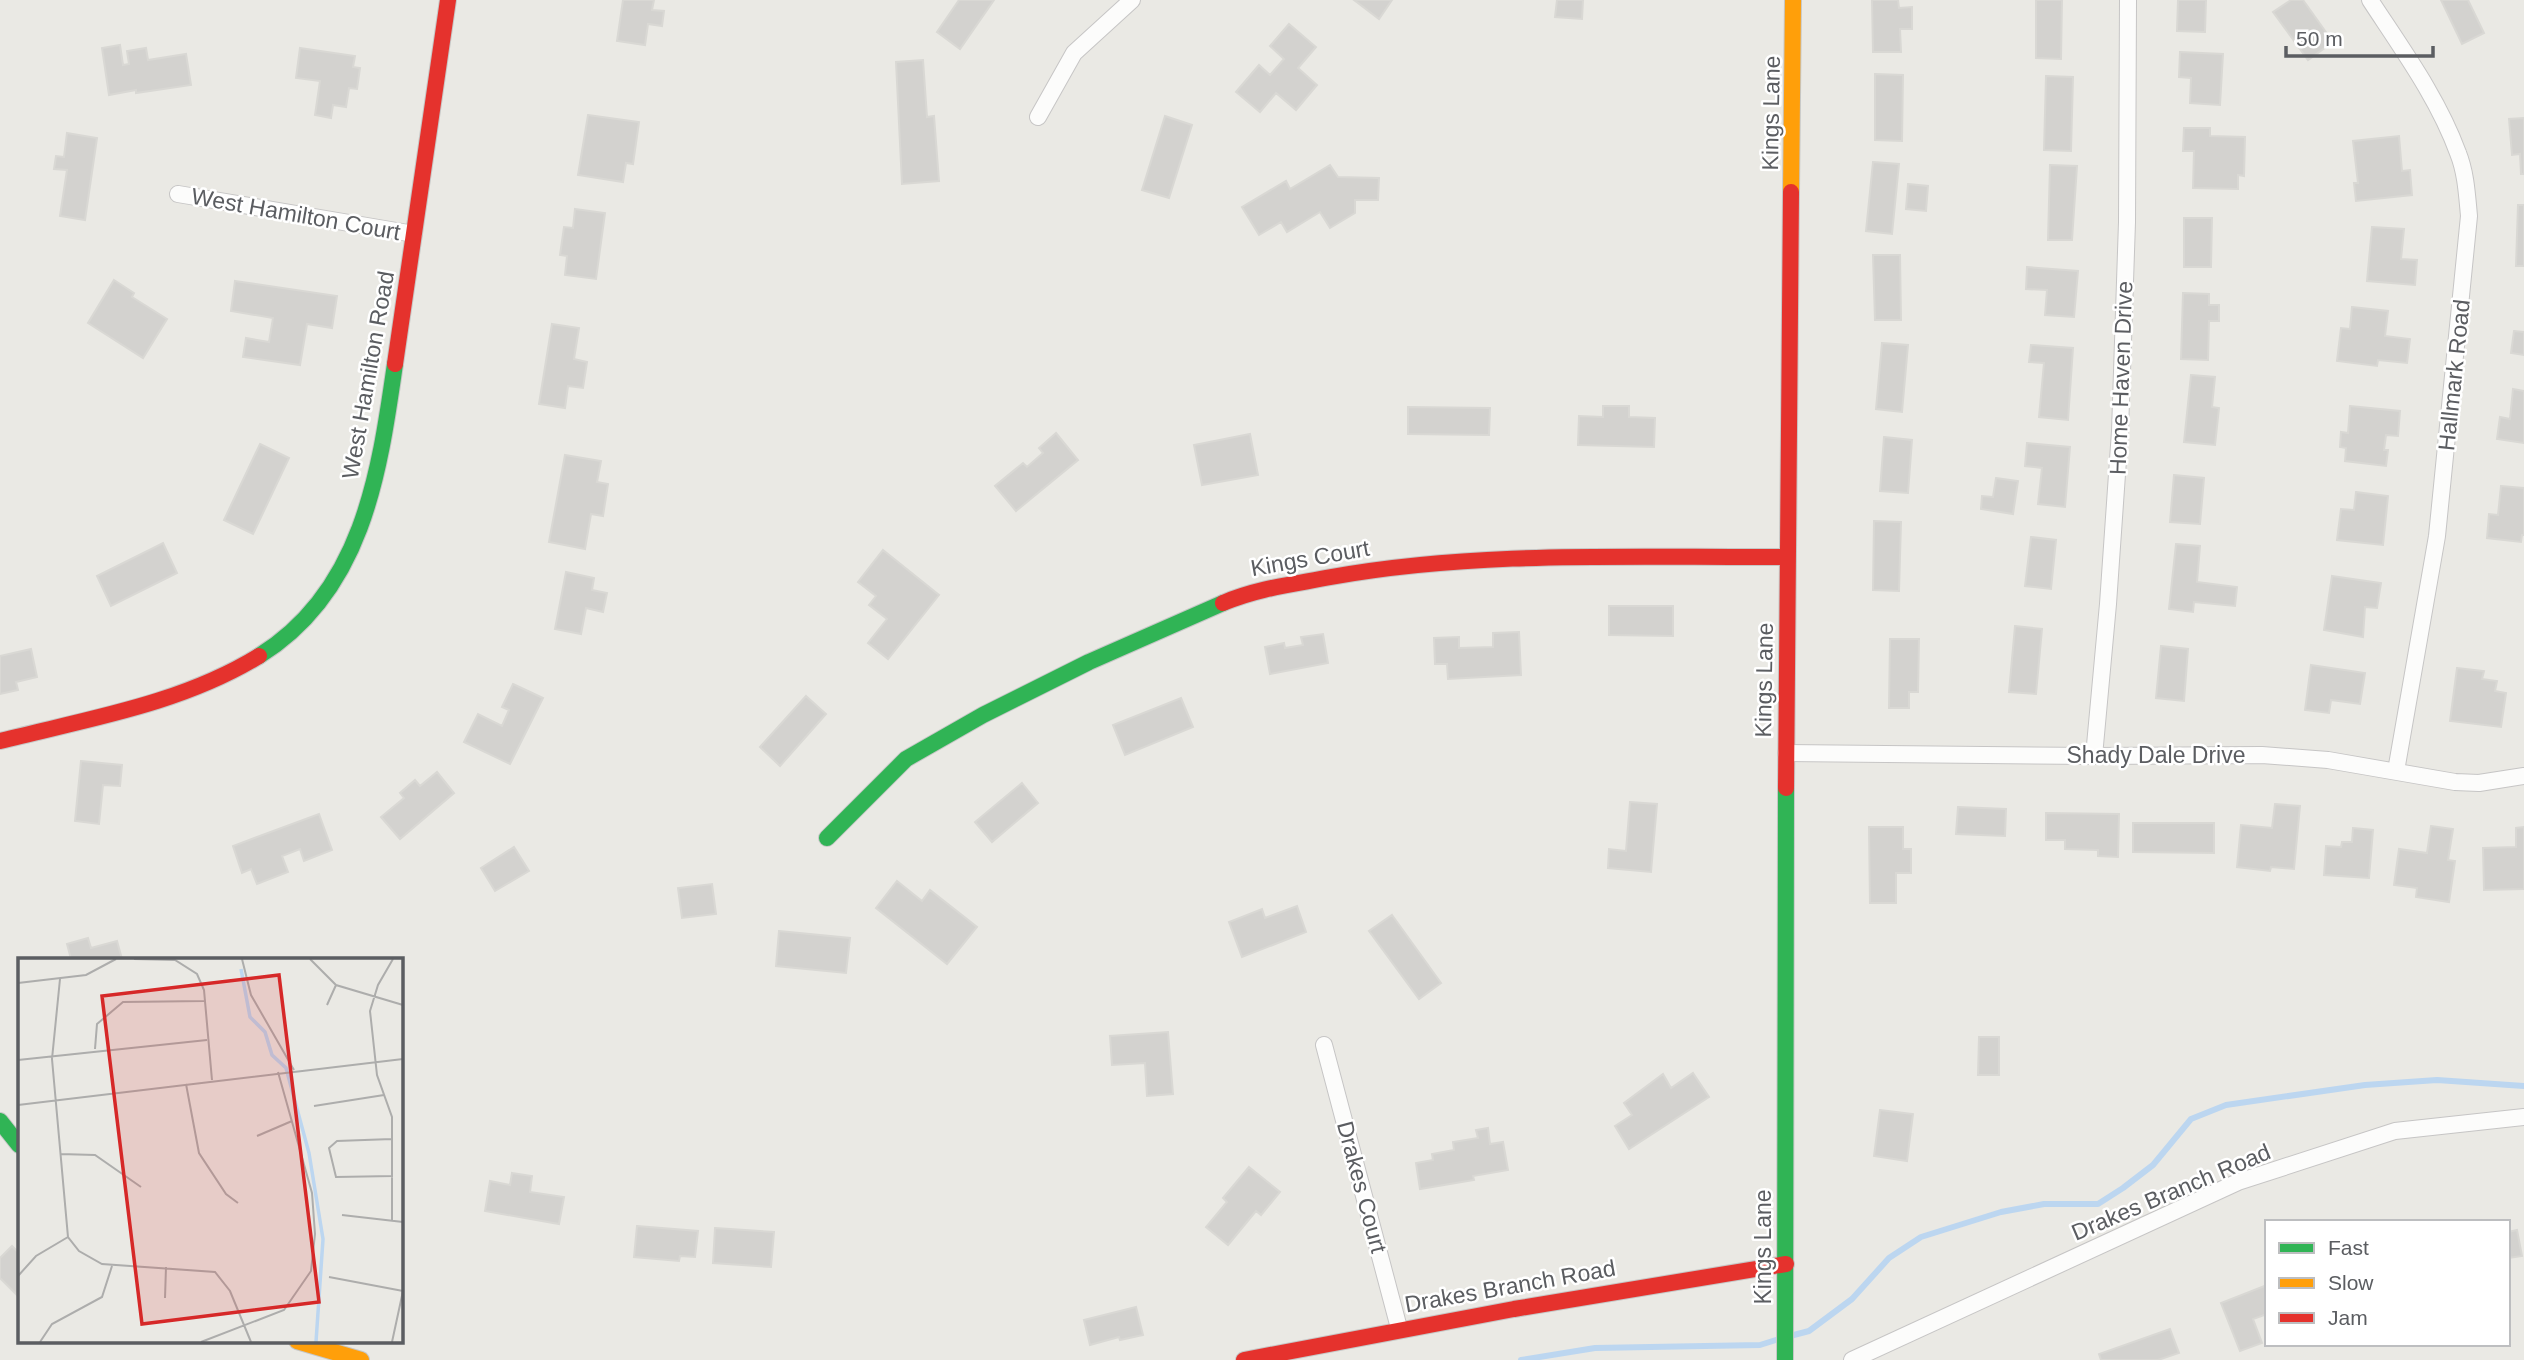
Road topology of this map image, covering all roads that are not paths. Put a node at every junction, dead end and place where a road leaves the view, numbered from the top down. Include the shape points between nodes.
1 (448, 0) edge
2 (1132, 0) edge
3 (1793, 0) edge
4 (2128, 0) edge
5 (2370, 0) edge
6 (1038, 117) dead end
7 (178, 194) dead end
8 (414, 234) junction
9 (1788, 557) junction
10 (0, 741) edge
11 (1786, 753) junction
12 (2094, 756) junction
13 (2396, 771) junction
14 (2524, 776) edge
15 (827, 838) dead end
16 (1324, 1045) dead end
17 (2524, 1117) edge
18 (0, 1121) edge
19 (18, 1144) edge
20 (1786, 1264) junction
21 (1399, 1328) junction
22 (299, 1342) edge
23 (361, 1360) edge
24 (1244, 1360) edge
25 (1785, 1360) edge
26 (1852, 1360) edge

1 - 8 street, West Hamilton Road
2 - 6 street via 1074,53
3 - 9 street, Kings Lane
4 - 12 street, Home Haven Drive via 2120,431
5 - 13 street, Hallmark Road via 2424,82 2459,153 2469,216 2437,536
7 - 8 street, West Hamilton Court
8 - 10 street, West Hamilton Road via 387,421 372,488 354,547 325,598 282,642 232,673 166,699
9 - 11 street, Kings Lane
9 - 15 street, Kings Court via 1489,559 1392,566 1248,592 1089,662 906,759
11 - 12 street, Shady Dale Drive
11 - 20 street, Kings Lane
12 - 13 street, Shady Dale Drive via 2262,755
13 - 14 street, Shady Dale Drive via 2467,782
16 - 21 street, Drakes Court
17 - 26 street, Drakes Branch Road via 2395,1131 2238,1182
18 - 19 street
20 - 21 street, Drakes Branch Road
20 - 25 street, Kings Lane
21 - 24 street, Drakes Branch Road
22 - 23 street

